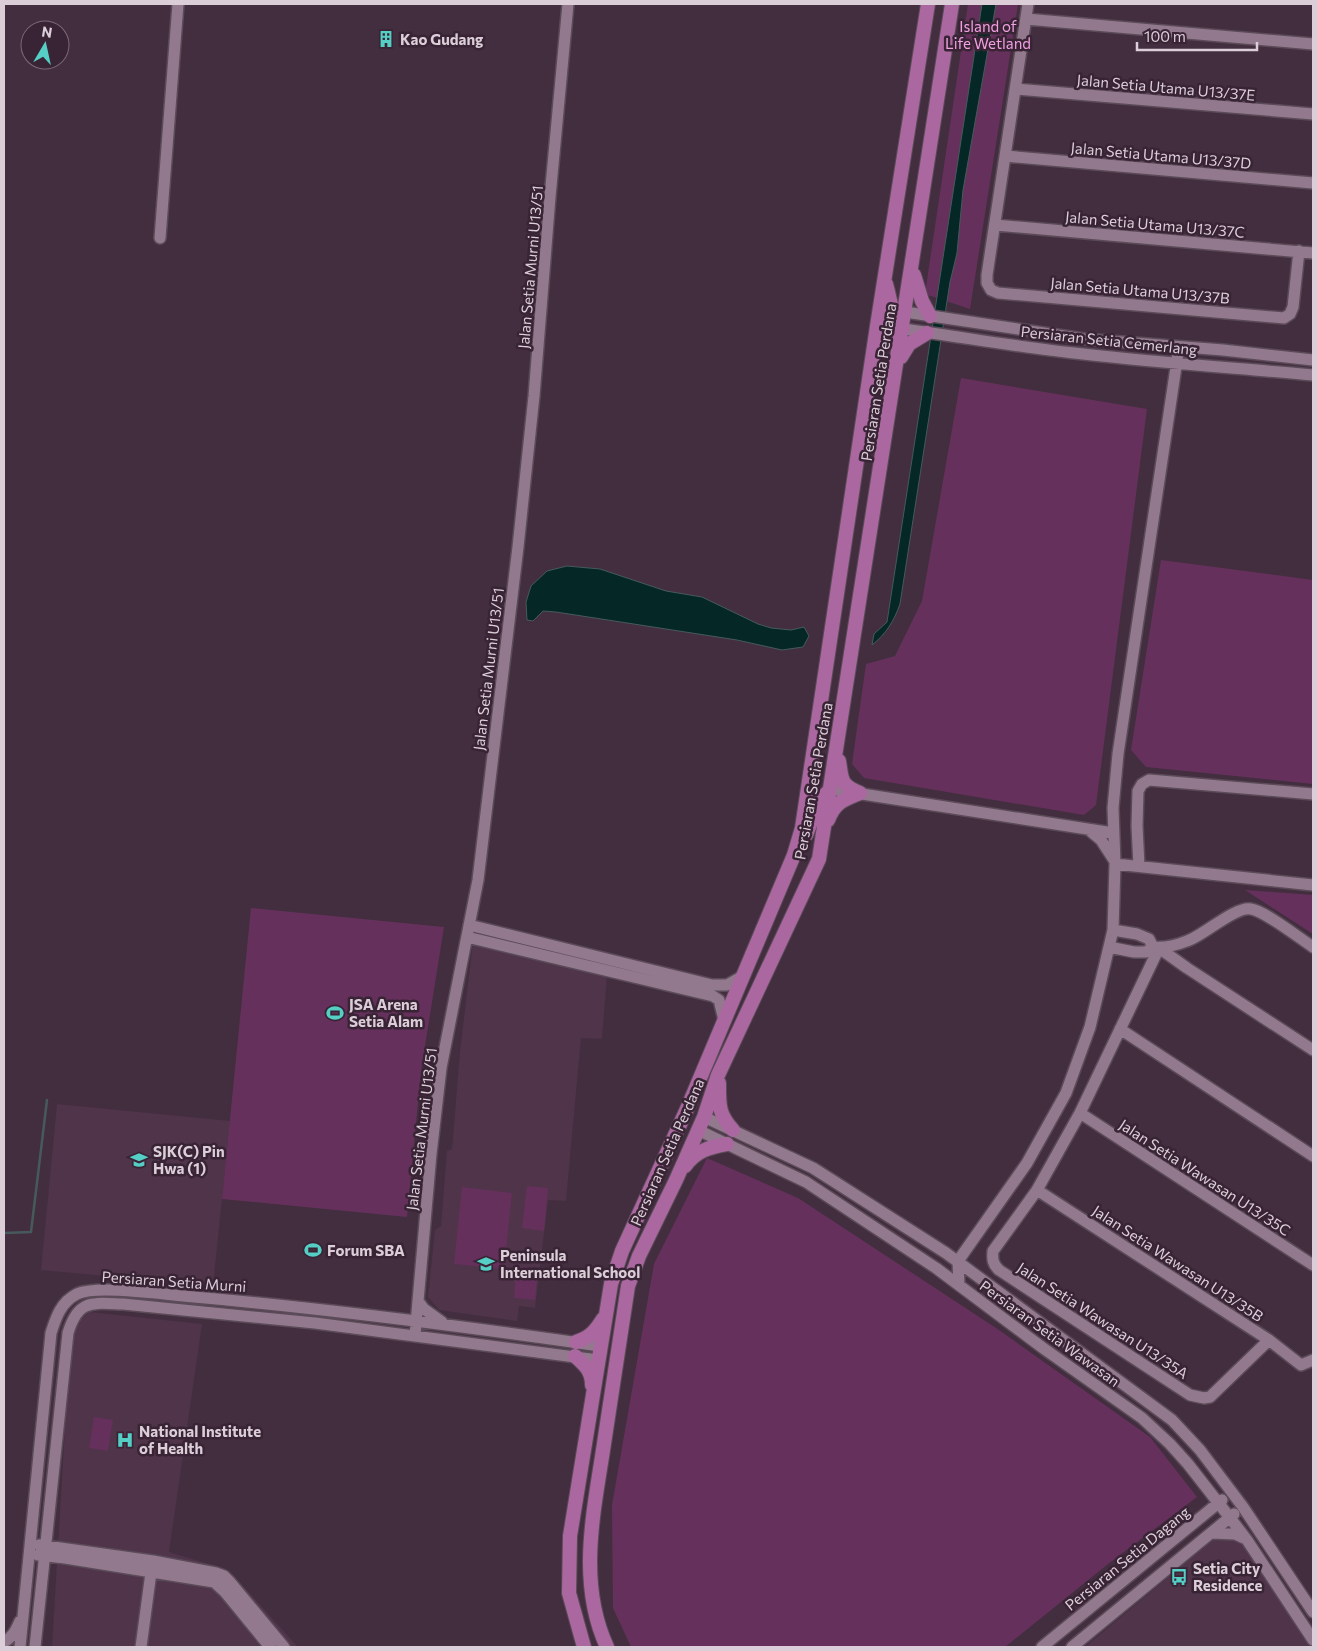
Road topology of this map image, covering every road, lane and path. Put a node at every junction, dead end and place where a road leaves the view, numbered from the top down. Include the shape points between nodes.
1 (178, 4) edge
2 (568, 4) edge
3 (928, 4) edge
4 (952, 4) edge
5 (1028, 4) edge
6 (1026, 19) junction
7 (1313, 44) edge
8 (1015, 88) junction
9 (1313, 114) edge
10 (1005, 156) junction
11 (1313, 183) edge
12 (995, 225) junction
13 (160, 238) dead end
14 (1300, 252) junction
15 (1313, 253) edge
16 (912, 267) junction
17 (885, 277) junction
18 (931, 316) junction
19 (901, 321) junction
20 (928, 333) junction
21 (1180, 348) junction
22 (872, 355) junction
23 (1312, 359) edge
24 (1177, 364) junction
25 (897, 366) junction
26 (1313, 375) edge
27 (837, 743) junction
28 (830, 790) junction
29 (860, 793) junction
30 (1313, 794) edge
31 (1113, 813) junction
32 (1088, 829) junction
33 (1113, 834) junction
34 (823, 835) junction
35 (795, 850) junction
36 (1115, 863) junction
37 (1139, 866) junction
38 (1313, 886) edge
39 (469, 925) junction
40 (1113, 930) junction
41 (467, 937) junction
42 (1109, 947) junction
43 (1156, 947) junction
44 (1313, 947) edge
45 (743, 976) junction
46 (724, 1020) junction
47 (1120, 1028) junction
48 (1313, 1050) edge
49 (718, 1075) junction
50 (697, 1083) junction
51 (1080, 1113) junction
52 (698, 1122) junction
53 (733, 1130) junction
54 (727, 1144) junction
55 (668, 1150) junction
56 (1313, 1156) edge
57 (676, 1180) junction
58 (1037, 1190) junction
59 (958, 1261) junction
60 (1313, 1265) edge
61 (933, 1266) junction
62 (959, 1285) junction
63 (418, 1301) junction
64 (606, 1314) junction
65 (392, 1317) junction
66 (416, 1320) junction
67 (445, 1324) junction
68 (622, 1326) junction
69 (415, 1336) junction
70 (1269, 1340) junction
71 (575, 1349) junction
72 (602, 1353) junction
73 (1313, 1360) edge
74 (613, 1383) junction
75 (592, 1401) junction
76 (1208, 1492) junction
77 (1232, 1493) junction
78 (1218, 1503) junction
79 (1243, 1507) junction
80 (1201, 1517) junction
81 (1229, 1517) junction
82 (47, 1526) junction
83 (1211, 1533) junction
84 (1247, 1540) junction
85 (30, 1549) junction
86 (45, 1551) junction
87 (67, 1553) junction
88 (152, 1566) junction
89 (42, 1581) junction
90 (1313, 1612) edge
91 (24, 1614) junction
92 (1313, 1640) edge
93 (4, 1642) edge
94 (20, 1647) edge
95 (35, 1647) edge
96 (141, 1647) edge
97 (270, 1647) edge
98 (284, 1647) edge
99 (584, 1647) edge
100 (606, 1647) edge
101 (1042, 1647) edge
102 (1072, 1647) edge

1 - 13 street
2 - 39 street, Jalan Setia Murni U13/51 via 518,547 478,880
3 - 17 main road, Persiaran Setia Perdana
4 - 16 main road, Persiaran Setia Perdana
5 - 6 street
6 - 7 street
6 - 8 street
8 - 9 street, Jalan Setia Utama U13/37E
8 - 10 street
10 - 11 street, Jalan Setia Utama U13/37D
10 - 12 street
12 - 14 street, Jalan Setia Utama U13/37C
12 - 14 street, Jalan Setia Utama U13/37B via 987,283 998,293 1018,295 1284,318 1293,307
14 - 15 street, Jalan Setia Utama U13/37C
16 - 18 main road via 918,291
16 - 19 main road, Persiaran Setia Perdana
17 - 19 main road via 891,310
17 - 22 main road, Persiaran Setia Perdana
18 - 19 street, Persiaran Setia Cemerlang
18 - 21 street, Persiaran Setia Cemerlang via 1084,339
19 - 20 street, Persiaran Setia Cemerlang
19 - 22 main road
19 - 25 main road, Persiaran Setia Perdana
20 - 24 street, Persiaran Setia Cemerlang
20 - 25 main road via 909,344
21 - 23 street, Persiaran Setia Cemerlang
21 - 24 street
22 - 35 main road, Persiaran Setia Perdana via 803,824
24 - 26 street, Persiaran Setia Cemerlang
24 - 31 street via 1118,754
25 - 27 main road, Persiaran Setia Perdana
27 - 28 main road, Persiaran Setia Perdana
27 - 29 main road via 841,779 850,789
28 - 29 street
28 - 34 main road, Persiaran Setia Perdana
28 - 35 main road via 819,801 807,834
29 - 32 street
29 - 34 main road via 841,800 834,808
30 - 37 street via 1149,780 1138,791
31 - 32 street via 1106,823
31 - 33 street
32 - 33 street
32 - 36 street via 1101,840
33 - 36 street
34 - 49 main road, Persiaran Setia Perdana via 819,859
35 - 45 main road, Persiaran Setia Perdana
36 - 37 street
36 - 40 street
37 - 38 street
39 - 41 street, Jalan Setia Murni U13/51
39 - 45 street via 712,985 727,985
40 - 42 street
40 - 43 street via 1143,936
41 - 46 street via 713,996 719,1000
41 - 63 street, Jalan Setia Murni U13/51 via 441,1068
42 - 43 street via 1146,952
42 - 59 street via 1090,1027 1066,1093 1027,1163
43 - 44 street via 1188,941 1238,911 1249,908
43 - 47 street
43 - 48 street
45 - 46 main road, Persiaran Setia Perdana
46 - 50 main road, Persiaran Setia Perdana
47 - 51 street
47 - 56 street
49 - 52 main road, Persiaran Setia Perdana
49 - 53 main road via 720,1112
50 - 52 main road
50 - 55 main road, Persiaran Setia Perdana
51 - 58 street
51 - 60 street, Jalan Setia Wawasan U13/35C
52 - 53 street, Persiaran Setia Wawasan
52 - 54 street, Persiaran Setia Wawasan
52 - 55 main road
52 - 57 main road, Persiaran Setia Perdana
53 - 59 street, Persiaran Setia Wawasan via 813,1168
54 - 57 main road via 699,1152
54 - 61 street, Persiaran Setia Wawasan via 806,1182
55 - 64 main road, Persiaran Setia Perdana via 622,1251 611,1284
57 - 68 main road, Persiaran Setia Perdana via 639,1256 628,1286
58 - 70 street, Jalan Setia Wawasan U13/35B
58 - 70 street, Jalan Setia Wawasan U13/35A via 993,1251 994,1265 1155,1373 1190,1395 1210,1397
59 - 61 street
59 - 62 street
59 - 77 street, Persiaran Setia Wawasan via 1172,1420 1200,1450
61 - 62 street, Persiaran Setia Wawasan
62 - 76 street, Persiaran Setia Wawasan via 1142,1418 1188,1464
63 - 65 street via 410,1311
63 - 66 street, Jalan Setia Murni U13/51
63 - 67 street
64 - 71 main road via 593,1334
64 - 72 main road, Persiaran Setia Perdana
65 - 66 street, Persiaran Setia Murni
65 - 85 street, Persiaran Setia Murni via 125,1291 78,1293 66,1301 56,1315 52,1333
66 - 67 street, Persiaran Setia Murni
66 - 69 street, Jalan Setia Murni U13/51
67 - 71 street, Persiaran Setia Murni
68 - 72 main road via 614,1348
68 - 74 main road, Persiaran Setia Perdana
69 - 71 street, Persiaran Setia Murni
69 - 82 street, Persiaran Setia Murni via 123,1304 96,1303 84,1307 72,1319 68,1333
70 - 73 street, Jalan Setia Wawasan U13/35B via 1301,1365
71 - 72 street, Persiaran Setia Murni
71 - 75 main road via 590,1373
72 - 74 main road via 612,1362
72 - 75 main road, Persiaran Setia Perdana
74 - 100 main road, Persiaran Setia Perdana via 590,1538 590,1590
75 - 99 main road, Persiaran Setia Perdana via 570,1536 569,1593
76 - 78 street, Persiaran Setia Wawasan
76 - 80 street via 1207,1506
77 - 78 street, Persiaran Setia Dagang
77 - 79 street, Persiaran Setia Wawasan
78 - 80 street, Persiaran Setia Dagang
78 - 81 street, Persiaran Setia Wawasan
79 - 81 street
79 - 90 street, Persiaran Setia Wawasan
80 - 101 street, Persiaran Setia Dagang
81 - 83 street
81 - 84 street, Persiaran Setia Wawasan
82 - 86 street, Persiaran Setia Murni
82 - 87 street
83 - 84 street via 1235,1534
83 - 102 street
84 - 92 street, Persiaran Setia Wawasan
85 - 86 street
85 - 91 street, Persiaran Setia Murni
86 - 87 street
86 - 89 street, Persiaran Setia Murni
87 - 88 street
87 - 89 street via 52,1562
88 - 96 street
88 - 97 street via 220,1586
88 - 98 street via 206,1570 224,1576
89 - 95 street, Persiaran Setia Murni
91 - 93 street via 15,1632
91 - 94 street, Persiaran Setia Murni

